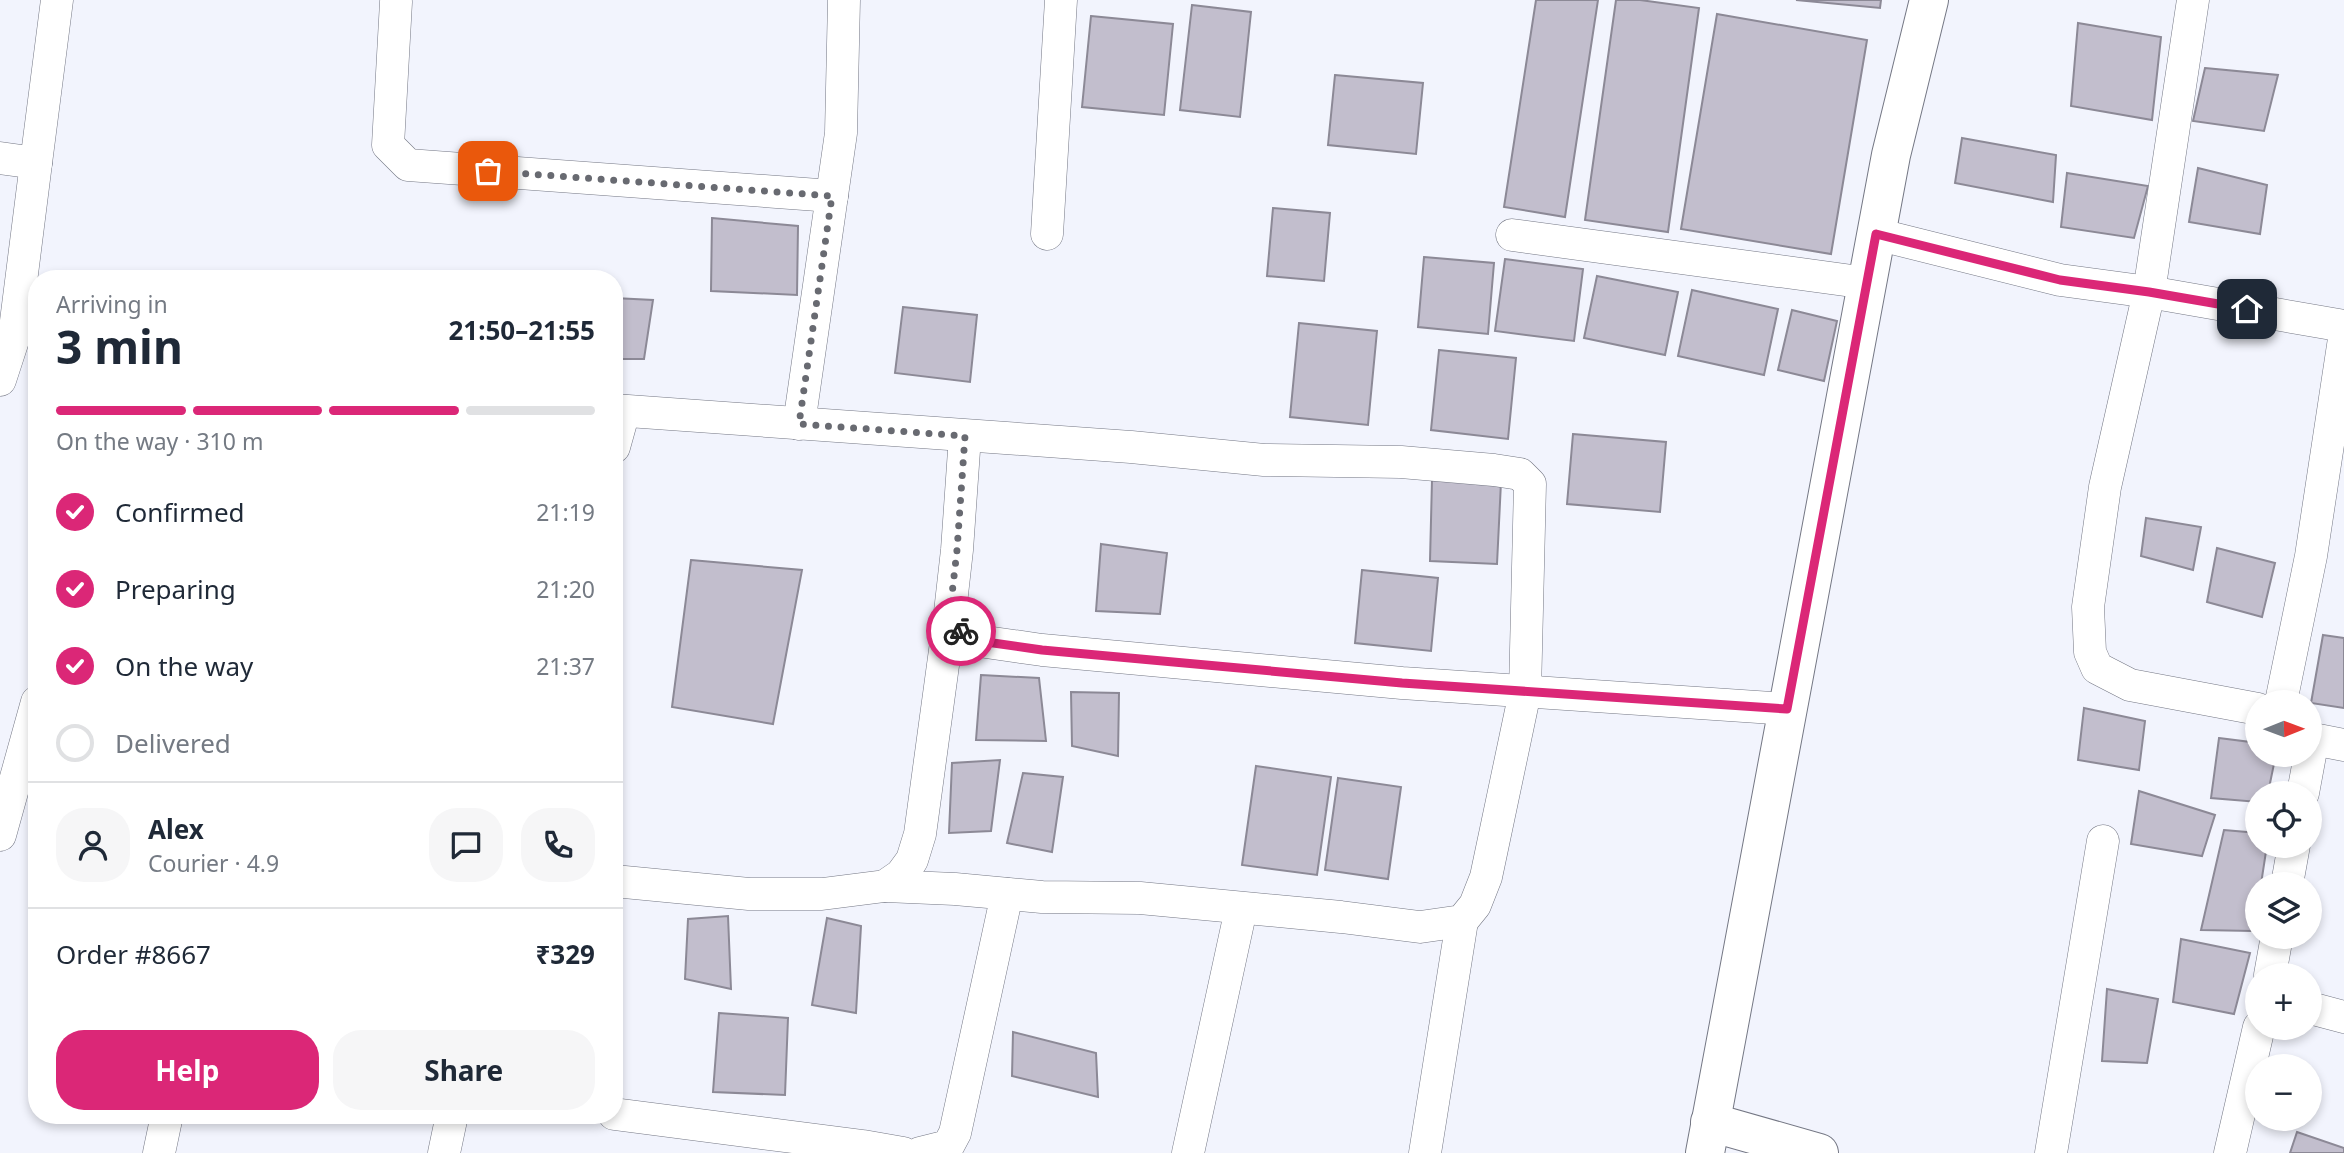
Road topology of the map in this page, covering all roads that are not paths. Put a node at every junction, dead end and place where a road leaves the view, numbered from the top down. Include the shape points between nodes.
1 (57, 0) edge
2 (845, 0) edge
3 (1061, 0) edge
4 (1930, 0) edge
5 (2193, 0) edge
6 (396, 2) dead end
7 (0, 158) edge
8 (36, 163) junction
9 (832, 196) junction
10 (1047, 233) dead end
11 (1876, 234) junction
12 (1512, 235) dead end
13 (30, 270) edge
14 (1867, 283) junction
15 (2149, 292) junction
16 (28, 303) edge
17 (2344, 326) edge
18 (26, 338) edge
19 (2344, 339) edge
20 (0, 380) edge
21 (623, 410) edge
22 (799, 424) junction
23 (965, 436) junction
24 (949, 621) junction
25 (2283, 690) edge
26 (1525, 692) junction
27 (2245, 707) edge
28 (1787, 709) junction
29 (28, 734) edge
30 (2322, 740) edge
31 (2344, 745) edge
32 (0, 835) edge
33 (2104, 841) dead end
34 (623, 882) edge
35 (886, 886) junction
36 (1007, 894) junction
37 (1241, 909) junction
38 (1462, 921) junction
39 (2322, 1011) edge
40 (2344, 1017) edge
41 (2256, 1040) edge
42 (623, 1115) edge
43 (165, 1124) edge
44 (450, 1124) edge
45 (1707, 1137) edge
46 (159, 1153) edge
47 (444, 1153) edge
48 (921, 1153) edge
49 (1188, 1153) edge
50 (1424, 1153) edge
51 (1819, 1153) edge
52 (2051, 1153) edge
53 (2230, 1153) edge

1 - 8 street
2 - 9 street via 841,133
3 - 10 street
4 - 11 street
5 - 15 street
6 - 9 street via 388,145 408,165
7 - 8 street
8 - 13 street
9 - 22 street
11 - 14 street
11 - 15 street via 2060,280
12 - 14 street
14 - 28 street
15 - 17 street
15 - 27 street via 2105,487 2088,607 2090,652 2097,668 2130,685
16 - 18 street
18 - 20 street
19 - 25 street via 2311,556
21 - 22 street
22 - 23 street
23 - 24 street
23 - 26 street via 1264,460 1401,462 1520,474 1530,484
24 - 26 street via 972,640 1042,650
24 - 35 street via 917,848 901,875
26 - 28 street
26 - 38 street via 1486,877 1475,905
28 - 45 street
29 - 32 street
30 - 31 street
33 - 52 street
34 - 35 street via 749,894 822,894
35 - 36 street
36 - 37 street via 1140,898
36 - 48 street via 956,1133 948,1146
37 - 38 street via 1420,927
37 - 49 street
38 - 50 street
39 - 40 street
41 - 53 street
42 - 48 street
43 - 46 street
44 - 47 street
45 - 51 street

